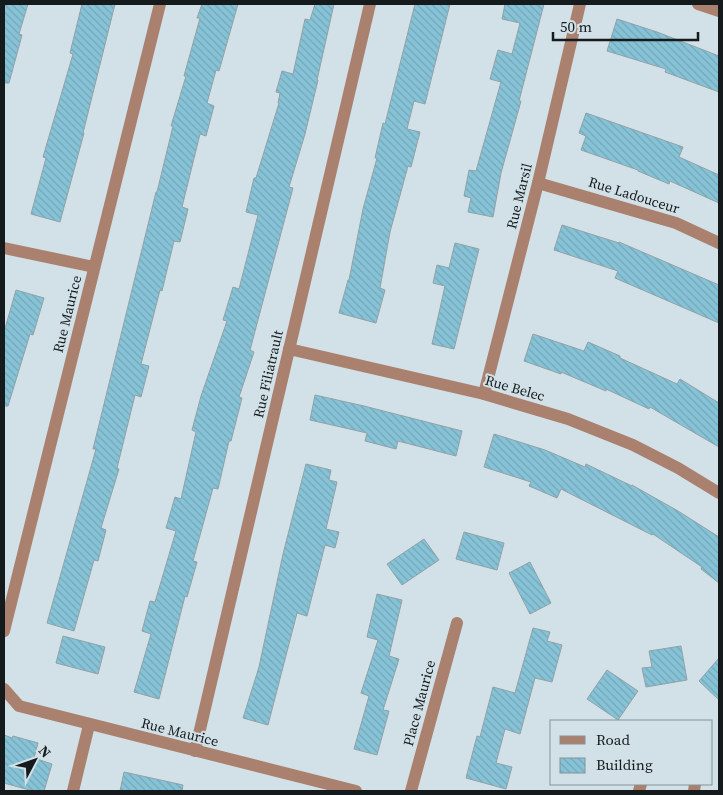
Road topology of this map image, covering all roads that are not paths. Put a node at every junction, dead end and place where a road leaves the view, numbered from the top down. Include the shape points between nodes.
1 (160, 4) edge
2 (370, 4) edge
3 (580, 4) edge
4 (698, 4) edge
5 (719, 12) edge
6 (538, 183) junction
7 (719, 243) edge
8 (4, 248) edge
9 (94, 267) junction
10 (289, 349) junction
11 (484, 394) junction
12 (719, 493) edge
13 (457, 623) dead end
14 (4, 630) edge
15 (4, 689) edge
16 (89, 725) junction
17 (194, 751) junction
18 (73, 791) edge
19 (356, 791) edge
20 (411, 791) edge

1 - 9 street, Rue Maurice
2 - 10 street, Rue Filiatrault
3 - 6 street, Rue Marsil
4 - 5 street
6 - 7 street, Rue Ladouceur via 676,222
6 - 11 street, Rue Marsil
8 - 9 street
9 - 14 street, Rue Maurice
10 - 11 street, Rue Belec
10 - 17 street, Rue Filiatrault
11 - 12 street, Rue Belec via 568,419 633,445
13 - 20 street, Place Maurice
15 - 16 street, Rue Maurice via 19,706
16 - 17 street, Rue Maurice
16 - 18 street
17 - 19 street, Rue Maurice

